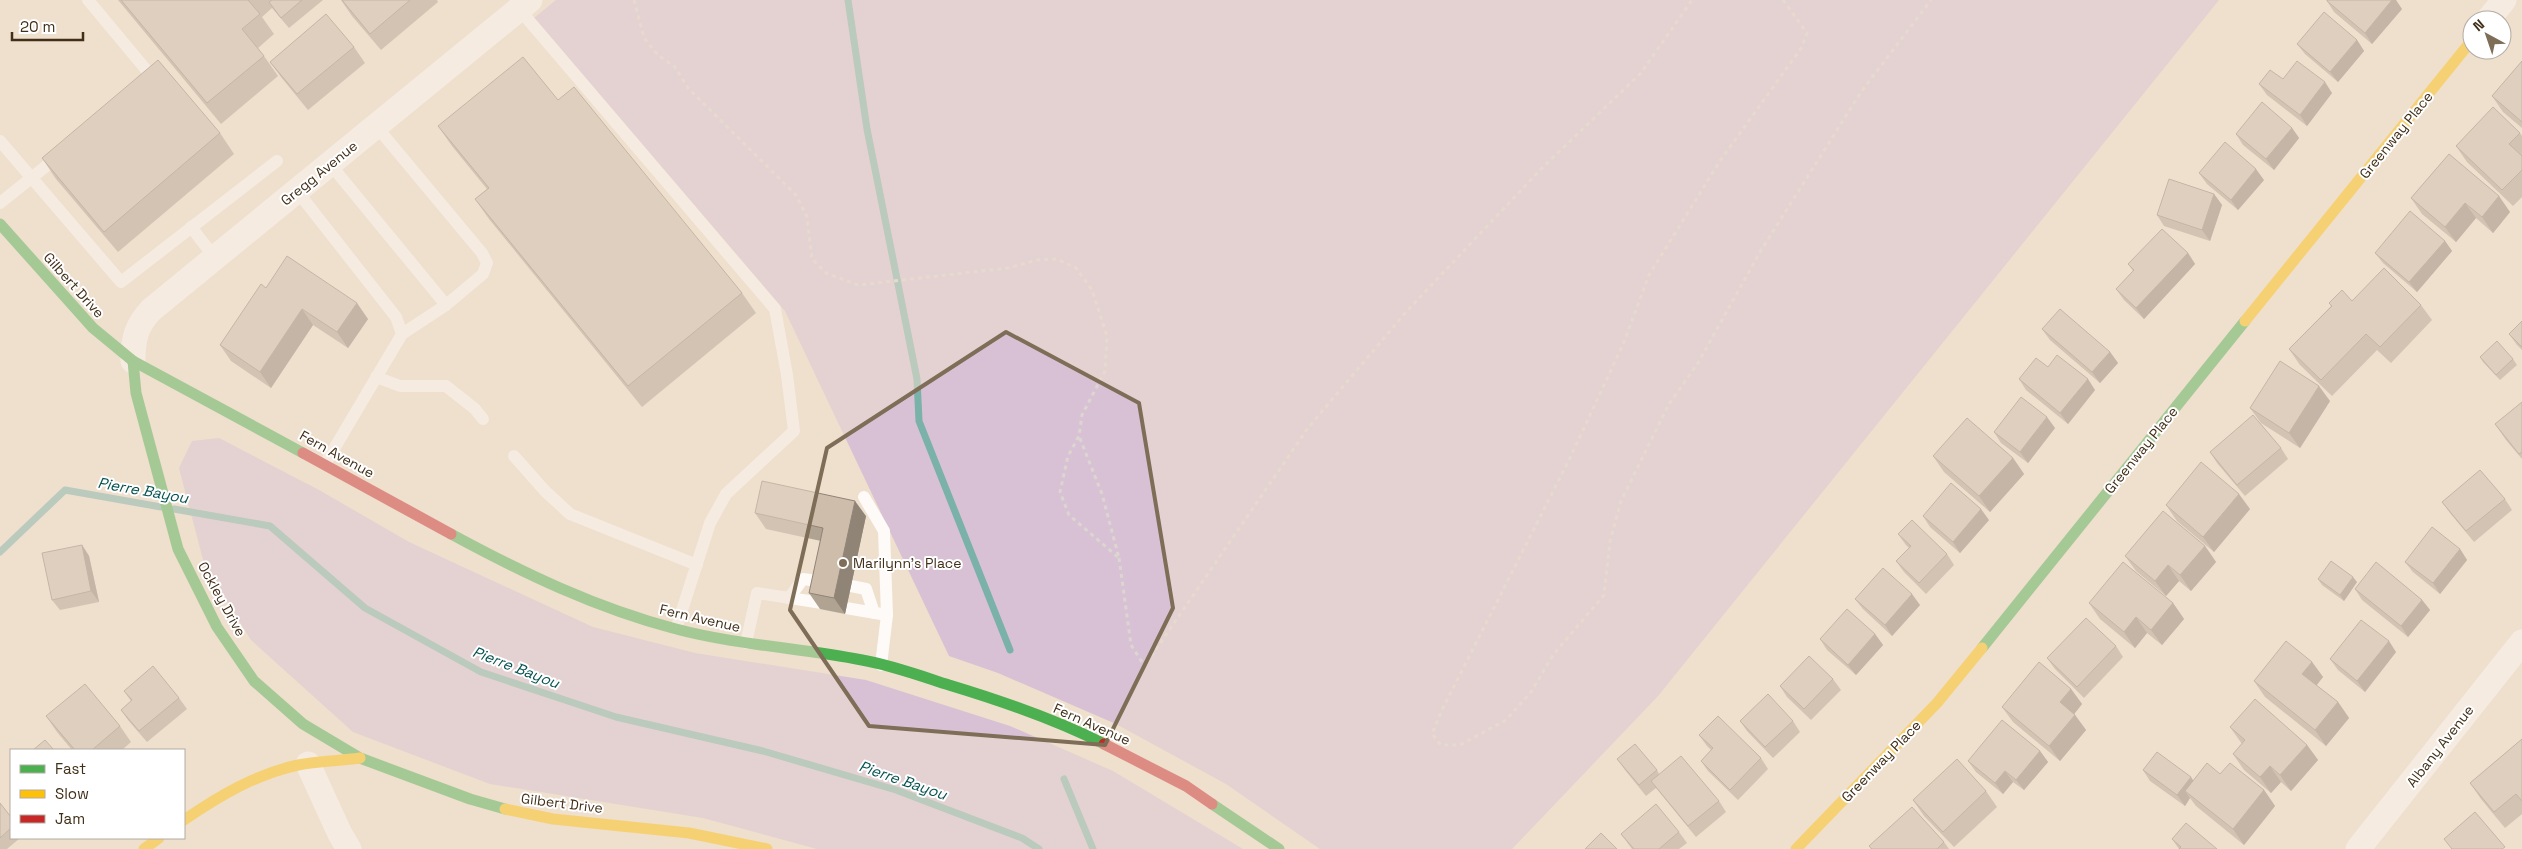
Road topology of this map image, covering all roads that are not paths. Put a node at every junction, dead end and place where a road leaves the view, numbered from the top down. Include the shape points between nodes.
1 (88, 0) edge
2 (2504, 0) edge
3 (525, 5) edge
4 (2496, 10) edge
5 (2462, 52) edge
6 (138, 90) edge
7 (376, 126) junction
8 (0, 141) edge
9 (70, 146) edge
10 (277, 162) dead end
11 (330, 164) junction
12 (32, 177) junction
13 (297, 191) junction
14 (0, 203) edge
15 (0, 224) edge
16 (191, 227) junction
17 (215, 258) junction
18 (446, 305) junction
19 (402, 334) junction
20 (133, 361) junction
21 (376, 377) junction
22 (483, 419) dead end
23 (514, 456) dead end
24 (325, 464) junction
25 (864, 497) dead end
26 (697, 565) junction
27 (826, 582) edge
28 (851, 586) dead end
29 (789, 598) junction
30 (822, 603) edge
31 (846, 608) dead end
32 (874, 613) junction
33 (887, 615) junction
34 (676, 629) junction
35 (2522, 642) edge
36 (746, 643) junction
37 (881, 665) junction
38 (360, 758) junction
39 (308, 764) junction
40 (185, 819) edge
41 (158, 839) edge
42 (144, 849) edge
43 (349, 849) edge
44 (767, 849) edge
45 (1279, 849) edge
46 (1796, 849) edge
47 (2358, 849) edge

1 - 6 lane via 153,78
2 - 4 street
3 - 7 street, Gregg Avenue
3 - 26 lane via 775,308 794,431 726,494 710,523
5 - 46 street, Greenway Place via 1937,703
7 - 11 street, Gregg Avenue
7 - 18 lane via 482,253 486,263 483,274
8 - 12 lane
9 - 12 lane
10 - 16 lane
11 - 13 street, Gregg Avenue
11 - 18 lane
12 - 14 lane
12 - 16 lane via 121,282
13 - 17 street, Gregg Avenue
13 - 19 lane via 396,317
15 - 20 street, Gilbert Drive via 93,328
16 - 17 lane
17 - 20 street, Gregg Avenue via 139,323 133,342
18 - 19 lane
19 - 21 lane
20 - 24 street, Fern Avenue
20 - 38 street, Ockley Drive via 136,393 178,549 217,627 254,681 303,724
21 - 22 lane via 400,386 446,386
21 - 24 lane
23 - 26 lane via 545,492 570,514
24 - 34 street, Fern Avenue via 519,571 592,604
25 - 33 lane via 884,530
26 - 34 lane
27 - 29 lane via 803,579
28 - 32 lane via 866,589
29 - 30 lane
29 - 36 lane via 757,593
31 - 32 lane
32 - 33 lane
33 - 37 lane
34 - 36 street, Fern Avenue
35 - 47 street, Albany Avenue
36 - 37 street, Fern Avenue
37 - 45 street, Fern Avenue via 1008,703 1100,742 1186,786
38 - 39 street
38 - 44 street, Gilbert Drive via 470,799 522,814 689,833
39 - 40 street via 249,781
39 - 43 street
41 - 42 street

